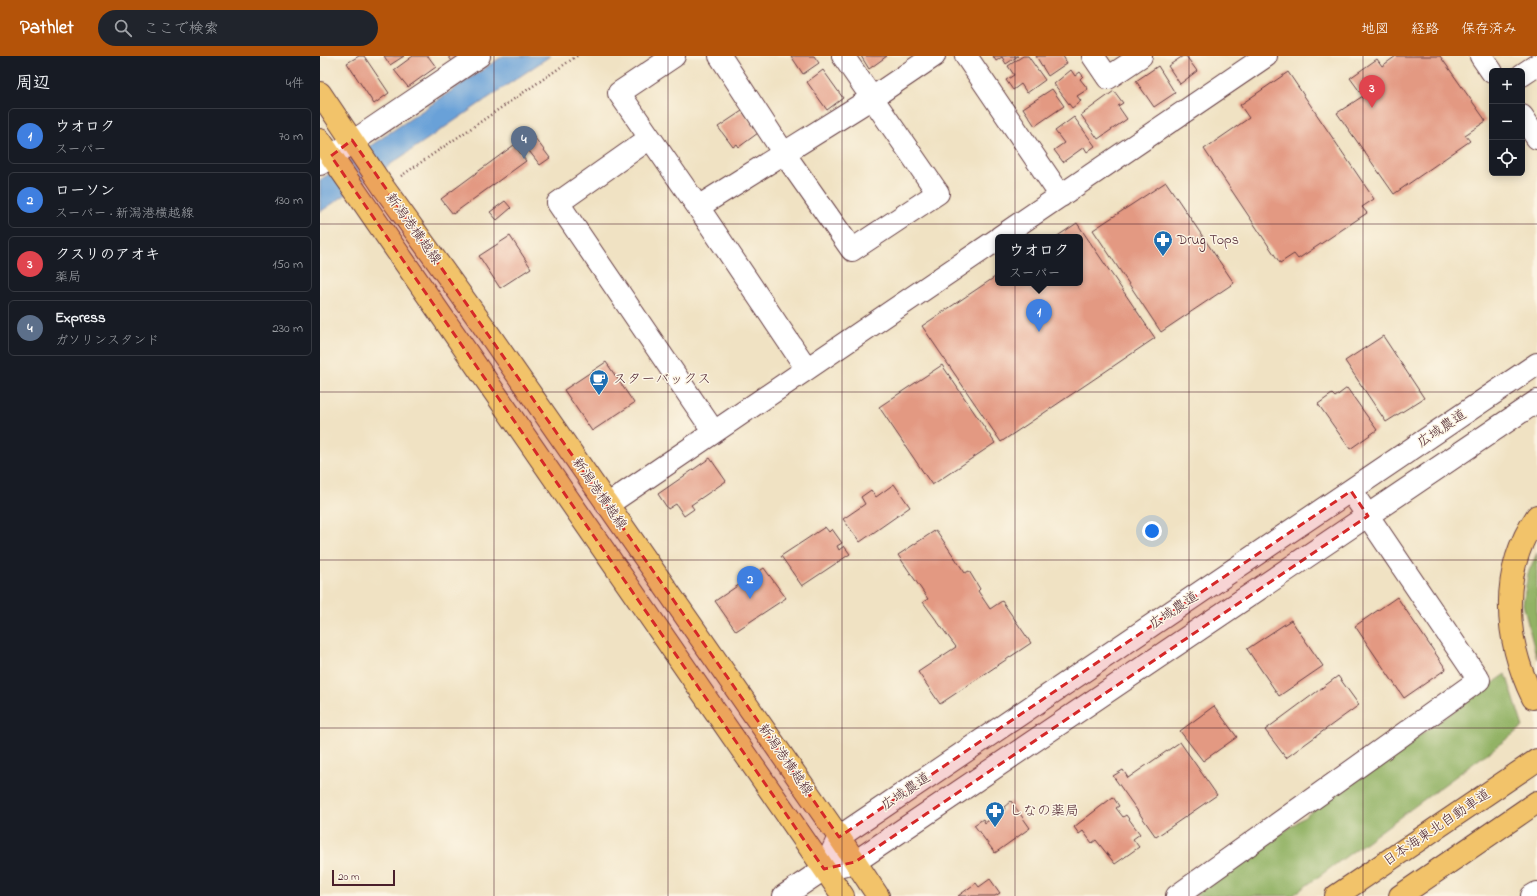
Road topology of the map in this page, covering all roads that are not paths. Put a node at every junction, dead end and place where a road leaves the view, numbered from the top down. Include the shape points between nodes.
1 (479, 56) edge
2 (674, 56) edge
3 (720, 56) edge
4 (843, 56) edge
5 (934, 56) edge
6 (966, 56) edge
7 (1093, 56) edge
8 (1140, 56) edge
9 (1266, 56) edge
10 (1481, 56) edge
11 (1537, 65) edge
12 (1489, 68) edge
13 (1525, 73) edge
14 (320, 93) edge
15 (872, 98) junction
16 (1525, 120) edge
17 (650, 138) junction
18 (1537, 138) edge
19 (352, 140) junction
20 (783, 152) junction
21 (324, 154) edge
22 (1061, 196) junction
23 (698, 207) junction
24 (1004, 234) edge
25 (995, 241) edge
26 (1537, 364) edge
27 (807, 369) junction
28 (1537, 401) edge
29 (714, 432) junction
30 (1351, 491) junction
31 (607, 505) junction
32 (1368, 516) junction
33 (1537, 516) edge
34 (1532, 698) dead end
35 (1537, 745) edge
36 (1537, 760) edge
37 (1537, 802) edge
38 (1537, 815) edge
39 (839, 837) junction
40 (1391, 859) junction
41 (855, 862) junction
42 (824, 869) junction
43 (1409, 890) edge
44 (1537, 893) edge
45 (784, 896) edge
46 (843, 896) edge
47 (878, 896) edge
48 (1178, 896) edge
49 (1336, 896) edge
50 (1532, 896) edge

1 - 19 street
2 - 17 street via 619,93
3 - 20 street
4 - 15 street
5 - 15 street
6 - 22 street
7 - 8 street via 1108,78
9 - 22 street
10 - 12 street
11 - 13 street
14 - 19 main road, 新潟港横越線
15 - 20 street
15 - 20 street via 938,193 852,250
16 - 18 street
17 - 23 street
17 - 29 street via 558,203
19 - 21 street
19 - 31 main road, 新潟港横越線
20 - 23 street
21 - 42 main road, 新潟港横越線 via 367,208
22 - 24 street
23 - 27 street
25 - 27 street
26 - 30 street, 広域農道
27 - 29 street
28 - 32 street, 広域農道
29 - 31 street
30 - 32 street
30 - 39 street, 広域農道
31 - 39 main road, 新潟港横越線
32 - 41 street, 広域農道
32 - 48 street via 1479,680
33 - 34 main road via 1522,541 1509,597 1510,623 1516,654 1522,677
35 - 40 main road
36 - 40 main road, 日本海東北自動車道
37 - 43 main road
38 - 43 main road
39 - 41 main road, 新潟港横越線
39 - 42 street
40 - 49 main road, 日本海東北自動車道
41 - 42 street, 広域農道
41 - 47 main road, 新潟港横越線
42 - 45 street, 広域農道
42 - 46 main road, 新潟港横越線
44 - 50 street

